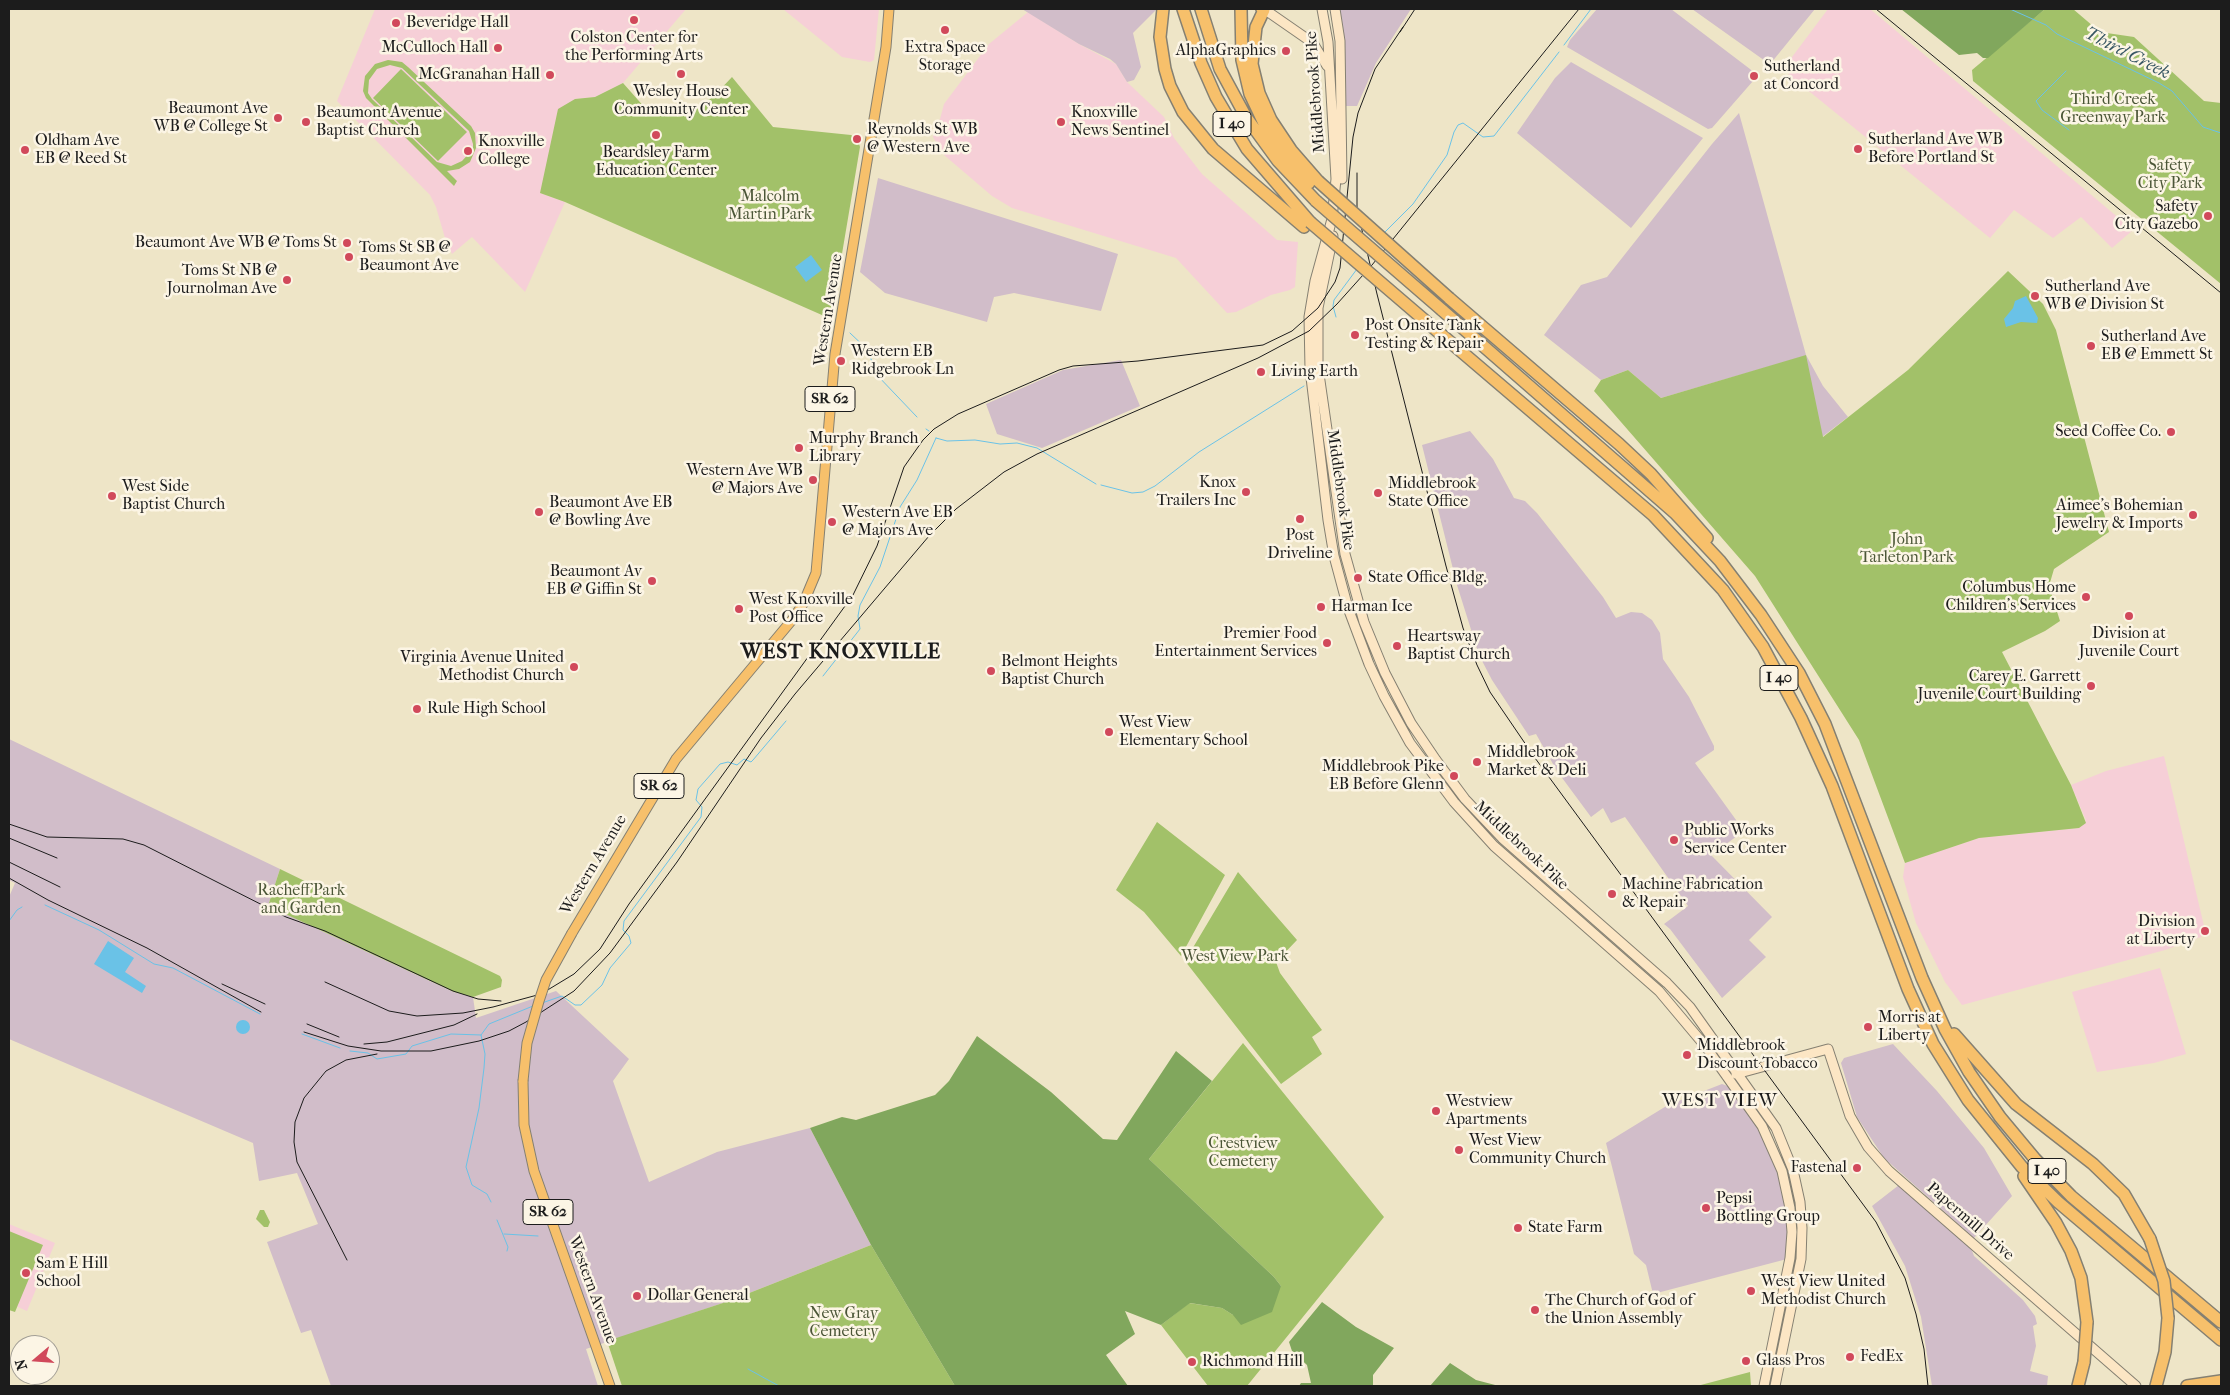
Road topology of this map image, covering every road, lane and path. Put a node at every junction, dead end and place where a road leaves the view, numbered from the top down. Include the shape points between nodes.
1 (889, 9) edge
2 (1163, 9) edge
3 (1183, 9) edge
4 (1201, 9) edge
5 (1241, 9) edge
6 (1263, 9) edge
7 (1322, 9) edge
8 (1335, 9) edge
9 (1328, 42) junction
10 (1330, 73) junction
11 (1340, 78) junction
12 (1338, 138) junction
13 (1319, 199) junction
14 (1307, 224) junction
15 (1312, 401) junction
16 (1329, 446) junction
17 (1761, 615) junction
18 (1444, 772) junction
19 (1436, 779) junction
20 (1922, 978) junction
21 (1739, 1074) junction
22 (1726, 1076) junction
23 (1992, 1129) junction
24 (2221, 1322) edge
25 (2221, 1340) edge
26 (2221, 1381) edge
27 (610, 1386) edge
28 (1764, 1386) edge
29 (1775, 1386) edge
30 (2078, 1386) edge
31 (2136, 1386) edge
32 (2156, 1386) edge
33 (2187, 1386) edge

1 - 27 main road, Western Avenue / SR 62, bridge via 886,47 836,354 816,573 803,604 792,620 676,759 546,980 527,1043 523,1081 524,1125 534,1170
2 - 14 highway via 1160,37 1170,86 1192,125 1213,149
3 - 14 highway, I 40 via 1216,97 1247,149
4 - 13 highway, I 40 via 1220,69 1246,117 1278,161
5 - 13 highway via 1242,60 1250,94 1269,134
6 - 10 main road via 1313,43
6 - 17 highway, bridge via 1256,27 1252,64 1258,93 1291,150 1318,181 1651,474 1722,557
7 - 9 main road, Middlebrook Pike
8 - 11 main road, Middlebrook Pike via 1340,41
9 - 10 main road, Middlebrook Pike
9 - 11 main road via 1333,53 1335,74
10 - 12 main road, Middlebrook Pike
11 - 12 main road, Middlebrook Pike
12 - 15 main road, Middlebrook Pike via 1335,195 1309,318
12 - 16 main road, Middlebrook Pike via 1341,194 1318,318 1318,366
13 - 17 highway, I 40, bridge via 1375,252 1675,514 1720,561
14 - 23 highway, I 40, bridge via 1430,324 1653,515 1723,590 1763,646 1801,718 1832,786 1908,989 1933,1044 1968,1100
15 - 16 main road via 1319,402 1323,431
15 - 19 main road, Middlebrook Pike via 1334,556 1348,608 1384,696 1410,743
16 - 18 main road, Middlebrook Pike via 1345,554 1364,622 1394,691 1421,740
17 - 20 highway, I 40 via 1799,673 1825,724
18 - 19 main road
18 - 21 main road, Middlebrook Pike via 1502,838 1667,983 1690,1008
19 - 22 main road, Middlebrook Pike via 1494,846 1659,990
20 - 24 highway, I 40 via 1969,1072 2035,1159 2078,1202
20 - 32 highway, bridge via 1956,1037 1974,1058 2016,1104 2093,1164 2124,1194 2150,1239 2164,1281 2168,1318
21 - 22 main road
21 - 29 main road, Middlebrook Pike via 1776,1128 1789,1157 1800,1202 1801,1259
21 - 31 main road, Papermill Drive via 1828,1049 1850,1116 1868,1146 1889,1171
22 - 28 main road, Middlebrook Pike via 1762,1126 1772,1146 1790,1208 1790,1258
23 - 25 highway, I 40 via 2022,1167 2058,1202
23 - 30 highway, bridge via 2056,1223 2071,1251 2082,1285 2087,1322 2084,1362
26 - 33 highway

